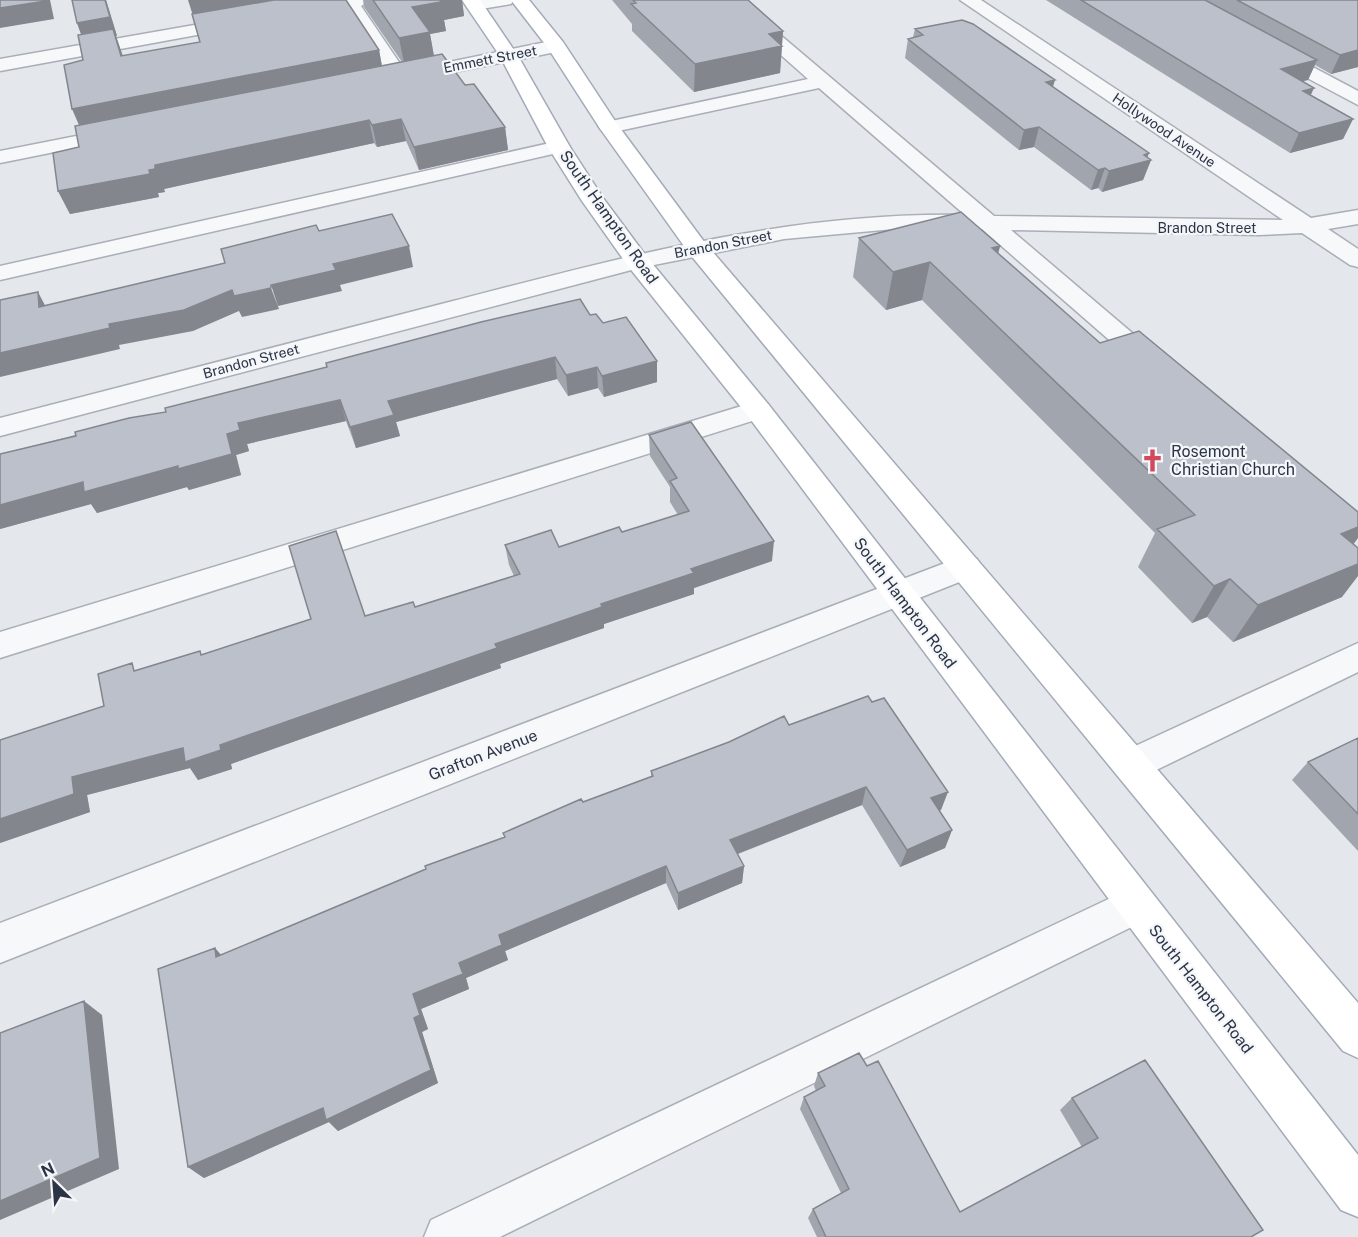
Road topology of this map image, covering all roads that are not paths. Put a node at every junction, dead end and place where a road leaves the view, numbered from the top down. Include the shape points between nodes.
1 (505, 0) edge
2 (520, 0) edge
3 (728, 0) edge
4 (969, 0) edge
5 (356, 1) edge
6 (473, 3) edge
7 (280, 15) edge
8 (256, 19) edge
9 (1259, 44) edge
10 (556, 46) junction
11 (509, 56) junction
12 (0, 65) edge
13 (399, 77) junction
14 (825, 81) junction
15 (376, 82) edge
16 (1358, 99) edge
17 (609, 127) junction
18 (141, 129) edge
19 (559, 147) junction
20 (0, 157) edge
21 (1358, 217) edge
22 (986, 221) junction
23 (1307, 226) junction
24 (697, 248) junction
25 (1358, 260) edge
26 (637, 261) junction
27 (0, 273) edge
28 (1176, 384) edge
29 (758, 410) junction
30 (0, 427) edge
31 (966, 567) junction
32 (897, 595) junction
33 (0, 645) edge
34 (1358, 657) edge
35 (1131, 765) junction
36 (1136, 905) junction
37 (0, 943) edge
38 (1358, 1036) edge
39 (1358, 1193) edge
40 (448, 1237) edge

1 - 6 street
2 - 10 main road
3 - 14 street
4 - 23 street, Hollywood Avenue
5 - 7 street
5 - 13 street
6 - 11 main road, South Hampton Road
8 - 12 street
9 - 16 street
10 - 11 street, Emmett Street
10 - 17 main road
11 - 13 street, Emmett Street
11 - 19 main road, South Hampton Road
13 - 15 street, Emmett Street
14 - 17 street
14 - 22 street
17 - 24 main road
18 - 20 street
19 - 26 main road, South Hampton Road
19 - 27 street
21 - 23 street, Brandon Street
22 - 23 street, Brandon Street via 1185,229
22 - 24 street, Brandon Street via 905,221 795,231
22 - 28 street
23 - 25 street, Hollywood Avenue
24 - 26 street, Brandon Street
24 - 31 main road
26 - 29 main road, South Hampton Road
26 - 30 street, Brandon Street
29 - 32 main road, South Hampton Road
29 - 33 street
31 - 32 street, Grafton Avenue
31 - 35 main road
32 - 36 main road, South Hampton Road
32 - 37 street, Grafton Avenue
34 - 35 street
35 - 38 main road
36 - 39 main road, South Hampton Road
36 - 40 street

